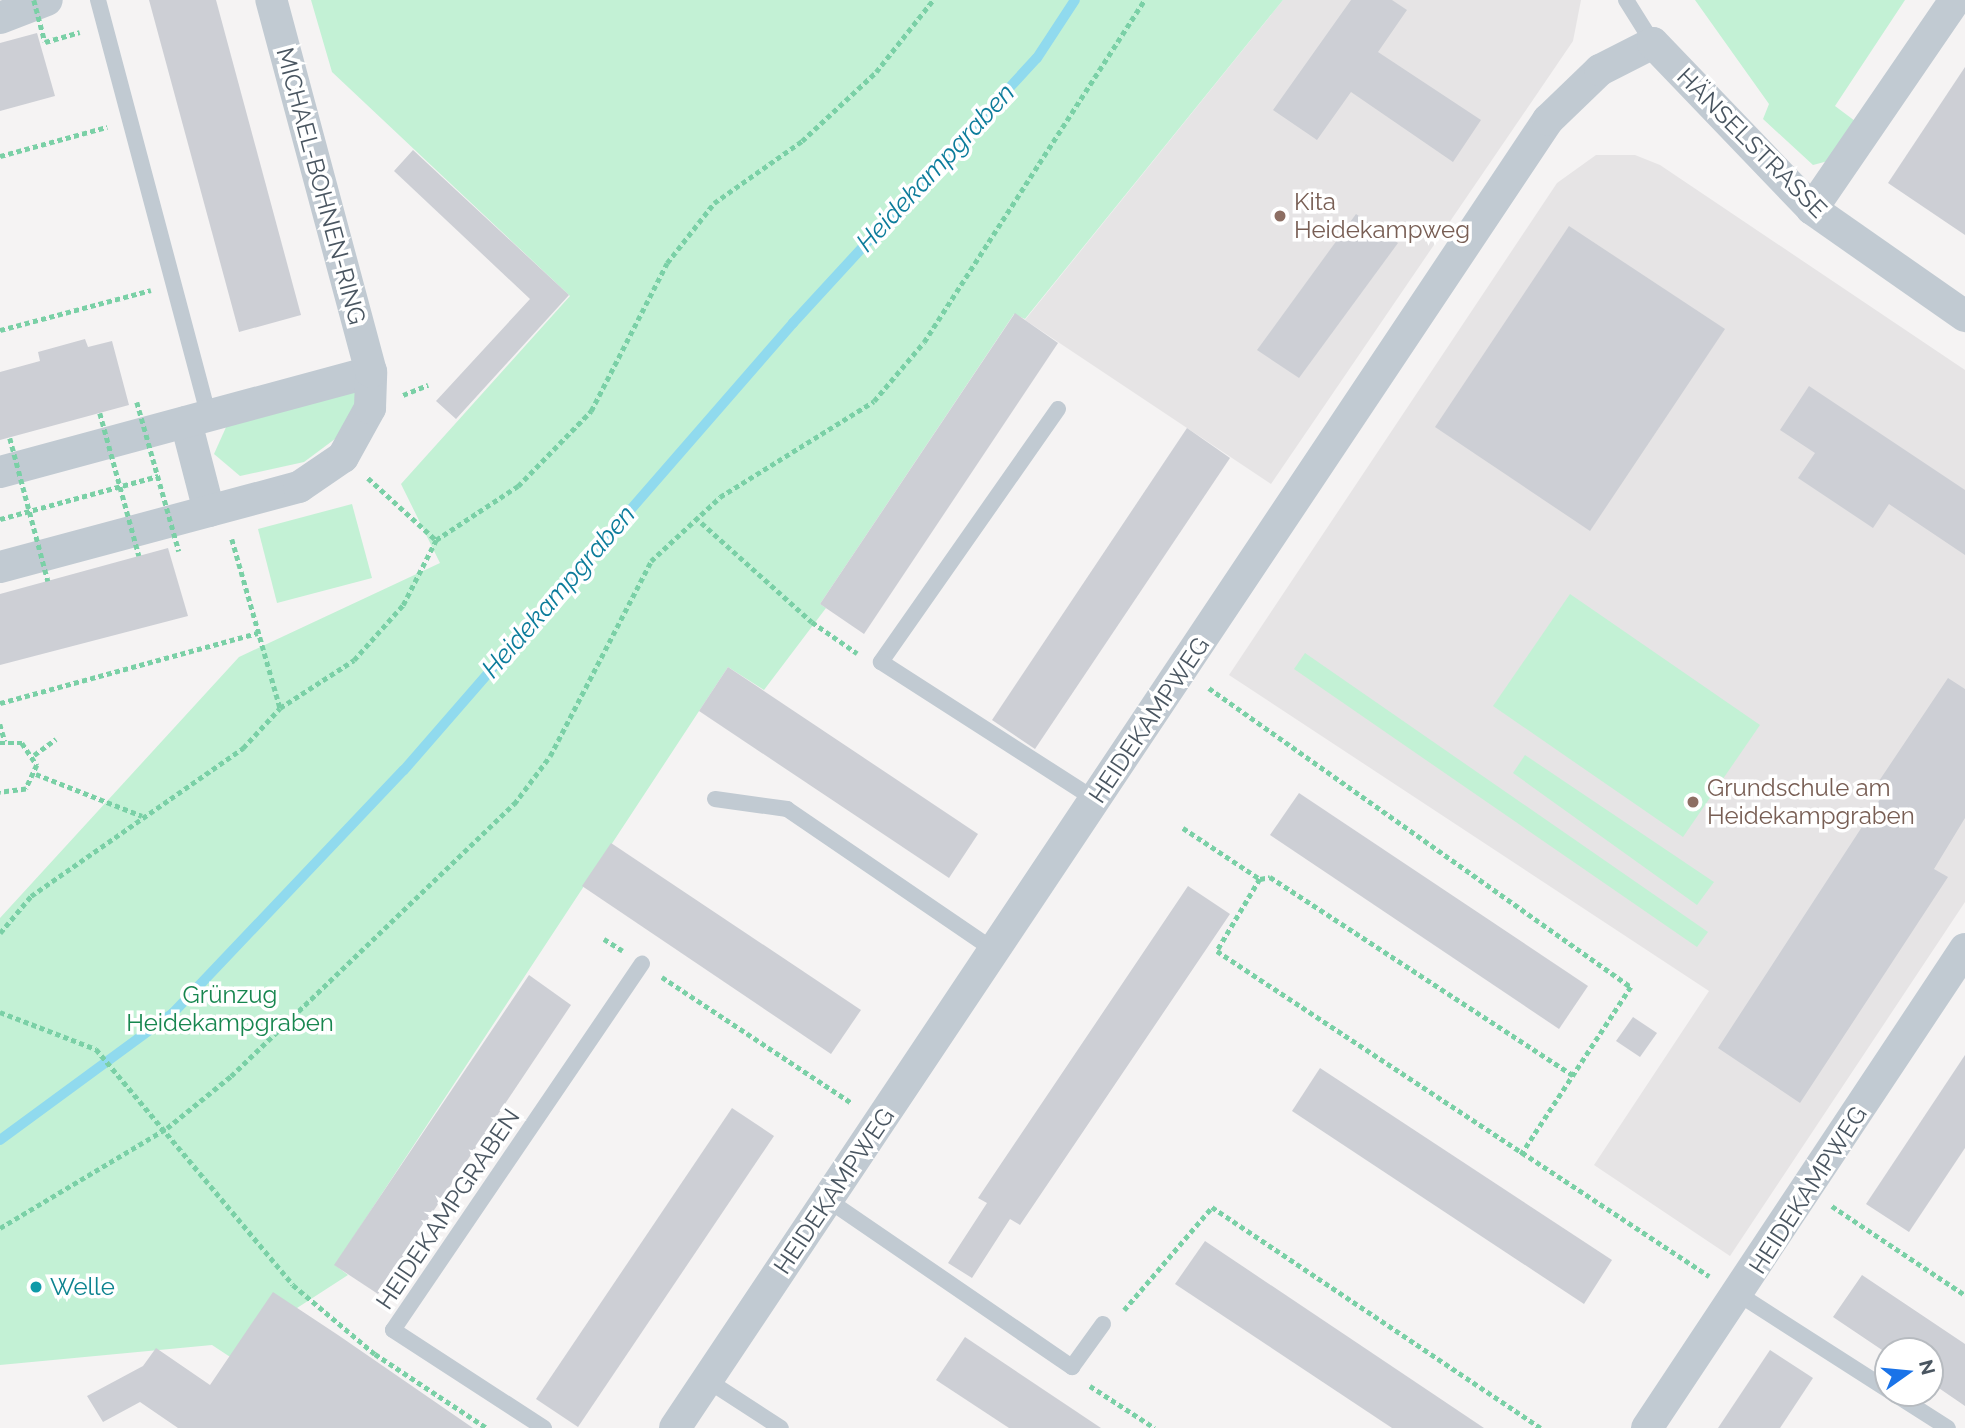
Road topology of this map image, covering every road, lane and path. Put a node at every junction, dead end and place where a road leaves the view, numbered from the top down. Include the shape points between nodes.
1 (34, 0) edge
2 (47, 0) edge
3 (98, 0) edge
4 (271, 0) edge
5 (933, 0) edge
6 (1144, 0) edge
7 (1626, 0) edge
8 (1955, 0) edge
9 (0, 18) edge
10 (104, 25) junction
11 (1653, 43) junction
12 (130, 121) junction
13 (0, 156) edge
14 (1812, 209) junction
15 (173, 284) junction
16 (1965, 316) edge
17 (0, 330) edge
18 (371, 372) junction
19 (137, 402) dead end
20 (1058, 409) dead end
21 (100, 413) dead end
22 (198, 420) junction
23 (10, 438) dead end
24 (343, 457) junction
25 (0, 472) edge
26 (158, 476) junction
27 (120, 486) junction
28 (216, 509) junction
29 (29, 511) junction
30 (695, 517) junction
31 (0, 519) edge
32 (436, 540) junction
33 (178, 551) dead end
34 (139, 556) dead end
35 (0, 567) edge
36 (48, 581) dead end
37 (258, 633) junction
38 (881, 662) junction
39 (1183, 670) junction
40 (0, 703) edge
41 (280, 708) junction
42 (0, 724) edge
43 (56, 739) dead end
44 (2, 742) edge
45 (34, 755) junction
46 (36, 774) junction
47 (0, 792) edge
48 (715, 799) dead end
49 (1096, 800) junction
50 (143, 816) junction
51 (1183, 828) dead end
52 (1260, 879) junction
53 (0, 933) edge
54 (604, 939) dead end
55 (1965, 949) edge
56 (994, 950) junction
57 (642, 964) junction
58 (0, 1012) edge
59 (1573, 1076) junction
60 (880, 1122) junction
61 (167, 1128) junction
62 (1521, 1155) junction
63 (1807, 1190) junction
64 (828, 1200) junction
65 (0, 1228) edge
66 (1740, 1295) junction
67 (1965, 1295) edge
68 (1103, 1324) joint
69 (1073, 1367) junction
70 (707, 1380) junction
71 (1874, 1381) edge
72 (1915, 1407) edge
73 (487, 1428) edge
74 (544, 1428) edge
75 (675, 1428) edge
76 (781, 1428) edge
77 (1155, 1428) edge
78 (1541, 1428) edge
79 (1647, 1428) edge
80 (1948, 1428) edge

1 - 10 path, bridge via 45,42
2 - 9 street
3 - 10 lane
4 - 18 street, MICHAEL-BOHNEN-RING
5 - 32 path via 876,72 839,107 713,203 667,263 591,411 518,486
6 - 30 path via 923,342 874,401
7 - 11 lane, HÄNSELSTRASSE
8 - 14 street
10 - 12 lane
11 - 14 street, HÄNSELSTRASSE
11 - 39 street, HEIDEKAMPWEG via 1600,70 1548,120
12 - 13 path
12 - 15 lane
14 - 16 street, HÄNSELSTRASSE
15 - 17 path
15 - 22 lane
18 - 22 street
18 - 24 street, MICHAEL-BOHNEN-RING via 370,408
19 - 26 path, bridge
20 - 38 lane
21 - 27 path, bridge
22 - 25 street
22 - 28 street
23 - 29 path, bridge
24 - 28 street, MICHAEL-BOHNEN-RING via 299,487
24 - 32 path
26 - 27 path
26 - 33 path, bridge
27 - 29 path
27 - 34 path, bridge
28 - 35 street, MICHAEL-BOHNEN-RING
28 - 37 path
29 - 31 path
29 - 36 path, bridge
30 - 38 path via 812,622
30 - 61 path via 651,561 622,606 550,755 514,804 231,1076
32 - 41 path via 403,605 354,660
37 - 40 path
37 - 41 path
38 - 49 lane
39 - 49 street, HEIDEKAMPWEG
39 - 59 path via 1631,987
41 - 50 path via 243,748
42 - 44 path
43 - 45 path
44 - 45 path via 22,743
45 - 46 path
46 - 47 path via 18,793
46 - 50 path
48 - 56 lane via 787,809
49 - 56 street, HEIDEKAMPWEG
50 - 53 path via 31,896
51 - 52 path
52 - 59 path via 1270,877
52 - 62 path via 1217,951
54 - 57 path
55 - 63 street, HEIDEKAMPWEG
56 - 60 street, HEIDEKAMPWEG
57 - 60 path
57 - 74 lane, HEIDEKAMPGRABEN via 393,1330
58 - 61 path via 96,1049 120,1084
59 - 62 path
60 - 64 street, HEIDEKAMPWEG
61 - 65 path
61 - 73 path via 293,1285 375,1354
62 - 66 path
63 - 66 street, HEIDEKAMPWEG
63 - 67 path
64 - 69 lane
64 - 70 street, HEIDEKAMPWEG
66 - 71 lane
66 - 79 street, HEIDEKAMPWEG
68 - 69 lane
68 - 78 path via 1120,1315 1212,1207
69 - 77 path
70 - 75 street, HEIDEKAMPWEG
70 - 76 lane
72 - 80 lane

